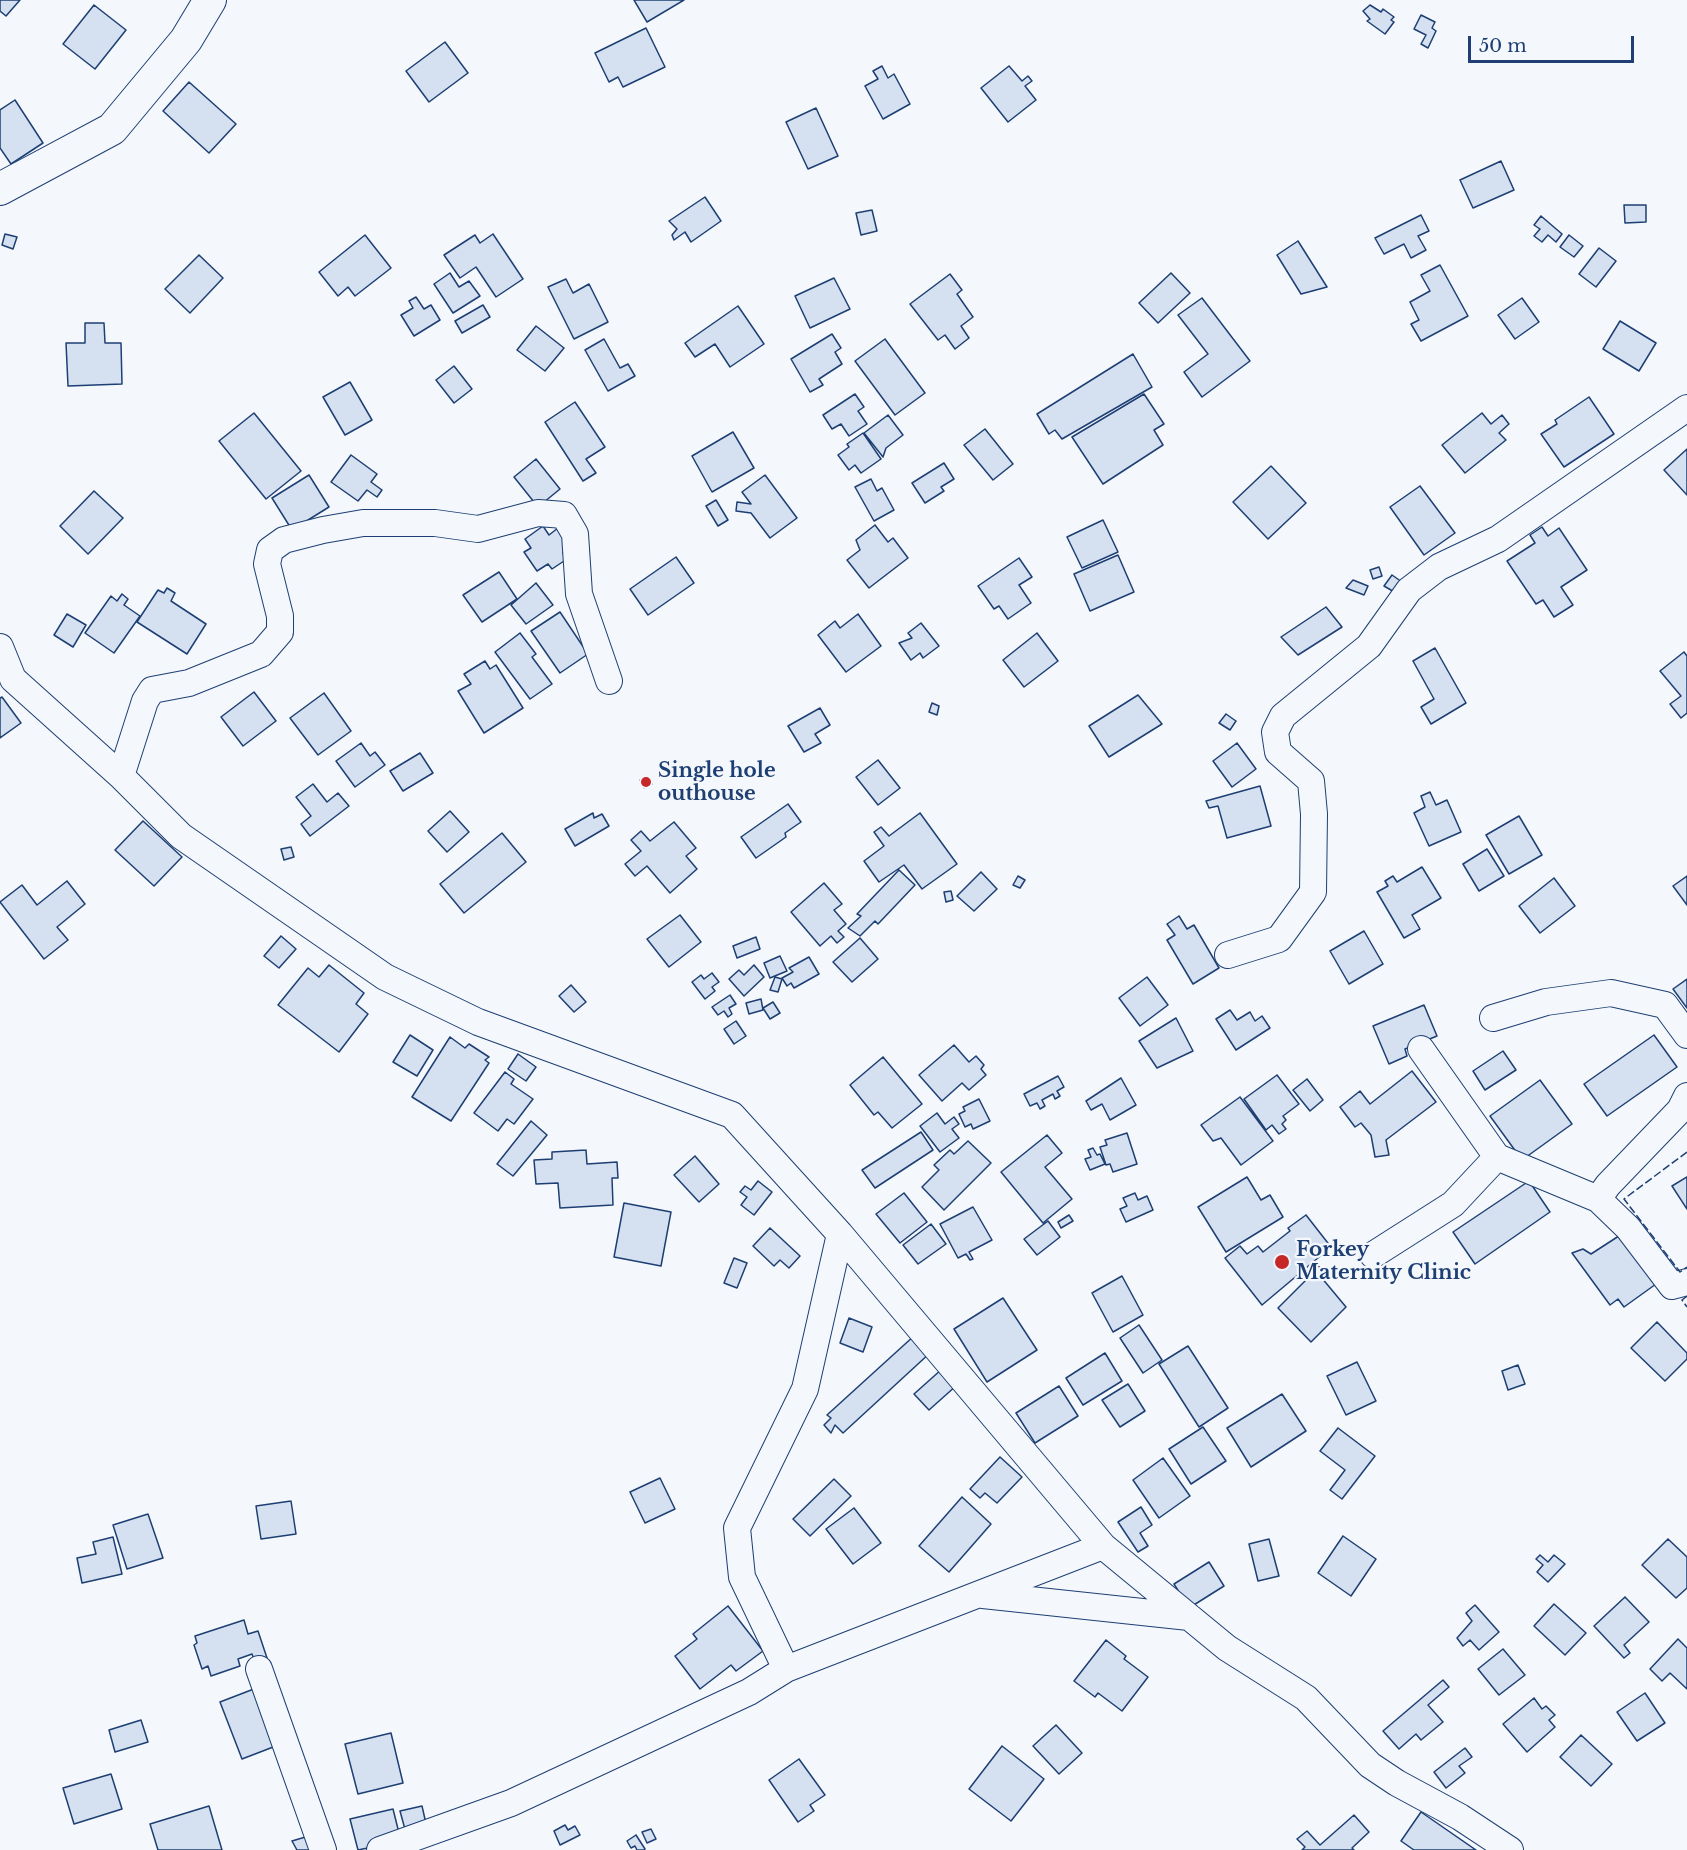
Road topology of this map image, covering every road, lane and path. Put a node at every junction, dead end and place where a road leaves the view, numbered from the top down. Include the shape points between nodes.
1 (210, 0) edge
2 (0, 189) edge
3 (1687, 408) edge
4 (0, 647) edge
5 (609, 681) dead end
6 (121, 776) junction
7 (1228, 955) dead end
8 (1493, 1018) dead end
9 (1687, 1035) edge
10 (1421, 1049) dead end
11 (1687, 1096) edge
12 (1497, 1157) junction
13 (1598, 1199) junction
14 (840, 1234) junction
15 (1373, 1255) dead end
16 (1687, 1282) edge
17 (1103, 1546) junction
18 (978, 1595) junction
19 (1189, 1617) junction
20 (786, 1669) junction
21 (259, 1670) dead end
22 (323, 1850) edge
23 (380, 1850) edge
24 (1510, 1850) edge

1 - 2 main road via 186,40 112,129
3 - 7 street via 1498,539 1439,567 1409,590 1369,646 1283,716 1275,732 1278,752 1311,781 1313,892 1279,939
4 - 6 street via 13,679
5 - 6 street via 579,594 575,534 564,515 538,513 478,529 435,523 363,524 323,530 284,540 270,550 267,564 280,616 279,632 261,654 189,683 152,690
6 - 14 street via 181,837 385,977 478,1022 732,1115
8 - 9 street via 1546,1002 1611,993 1665,1005
10 - 12 street
11 - 13 street via 1680,1110
12 - 13 street
12 - 15 street via 1453,1204
13 - 16 street via 1628,1228 1672,1286
14 - 17 street
14 - 20 street via 805,1389 737,1528 742,1577
17 - 18 street
17 - 19 street
18 - 19 street
18 - 20 street
19 - 24 street via 1227,1648 1306,1698 1370,1765
20 - 23 street via 739,1697 511,1803
21 - 22 street

